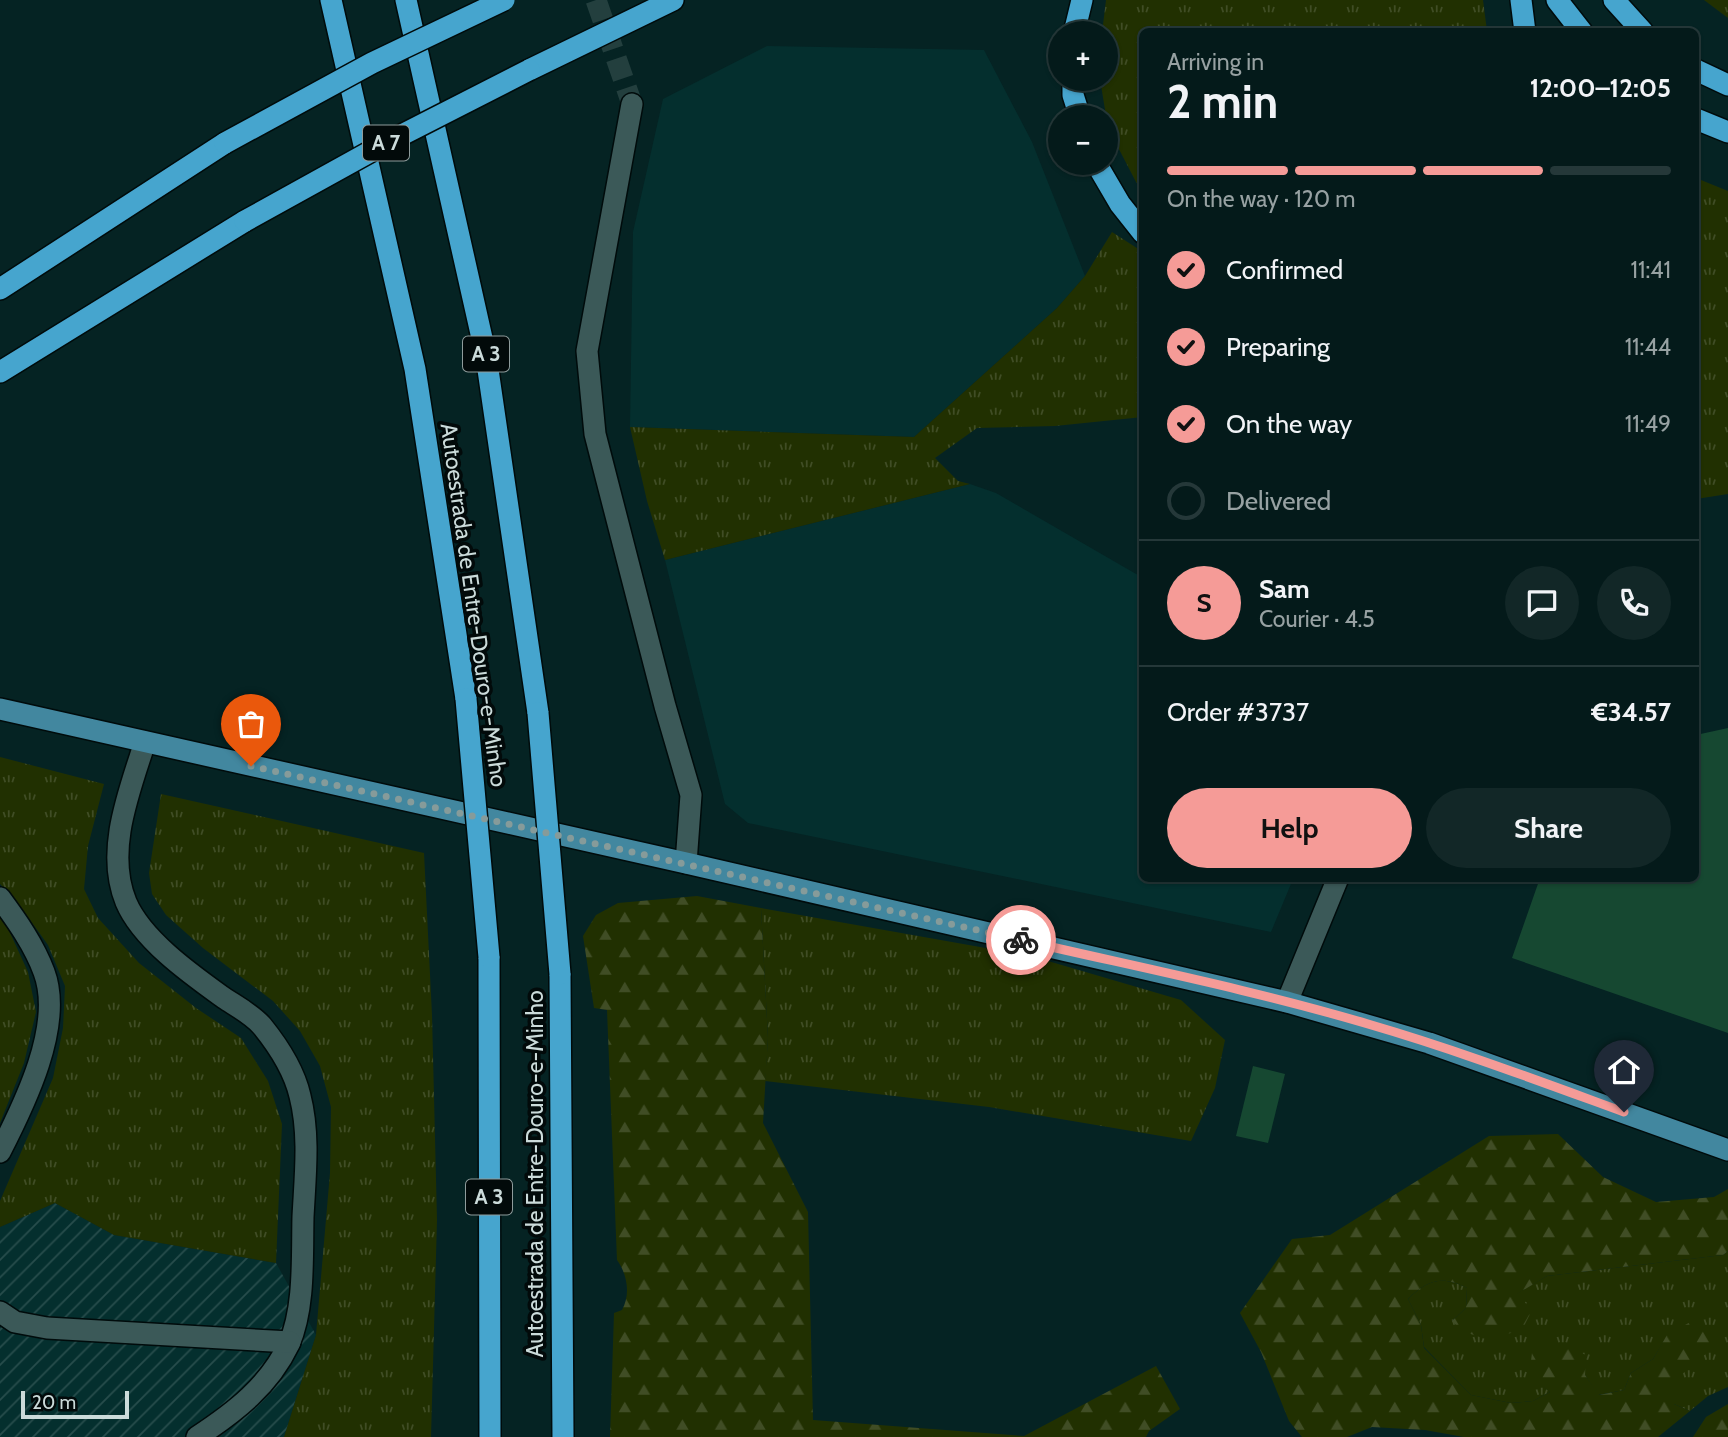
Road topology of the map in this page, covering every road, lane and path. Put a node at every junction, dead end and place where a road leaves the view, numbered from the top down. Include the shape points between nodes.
1 (331, 0) edge
2 (406, 0) edge
3 (503, 0) edge
4 (673, 0) edge
5 (1082, 0) edge
6 (1521, 0) edge
7 (1557, 0) edge
8 (1614, 0) edge
9 (1077, 21) edge
10 (1524, 28) edge
11 (1578, 28) edge
12 (1639, 28) edge
13 (1699, 71) edge
14 (1728, 85) edge
15 (632, 104) tunnel mouth
16 (1699, 120) edge
17 (1728, 132) edge
18 (1103, 175) edge
19 (1139, 228) edge
20 (0, 289) edge
21 (0, 372) edge
22 (0, 709) edge
23 (145, 742) junction
24 (685, 863) junction
25 (1336, 882) edge
26 (0, 898) edge
27 (1287, 1002) junction
28 (1728, 1150) edge
29 (0, 1152) edge
30 (0, 1312) edge
31 (289, 1342) junction
32 (197, 1437) edge
33 (490, 1437) edge
34 (563, 1437) edge

1 - 33 highway, Autoestrada de Entre-Douro-e-Minho / A 3, bridge via 415,369 466,699 489,957
2 - 34 highway, Autoestrada de Entre-Douro-e-Minho / A 3, bridge via 486,356 538,713 560,974
3 - 20 highway, bridge via 372,63 225,143
4 - 21 highway, A 7, bridge via 398,136 245,221
5 - 9 highway
6 - 10 highway
7 - 11 highway
8 - 12 highway
13 - 14 highway
15 - 24 street via 587,351 595,434 691,794
16 - 17 highway
18 - 19 highway
22 - 23 main road
23 - 24 main road
23 - 31 street via 118,842 118,877 127,904 146,932 190,974 259,1023 283,1054 300,1095 306,1137 300,1297
24 - 27 main road
25 - 27 street
26 - 29 street via 25,932 45,975 49,1013 44,1048
27 - 28 main road via 1429,1043
30 - 31 street via 15,1322 47,1328
31 - 32 street via 267,1380 236,1412

